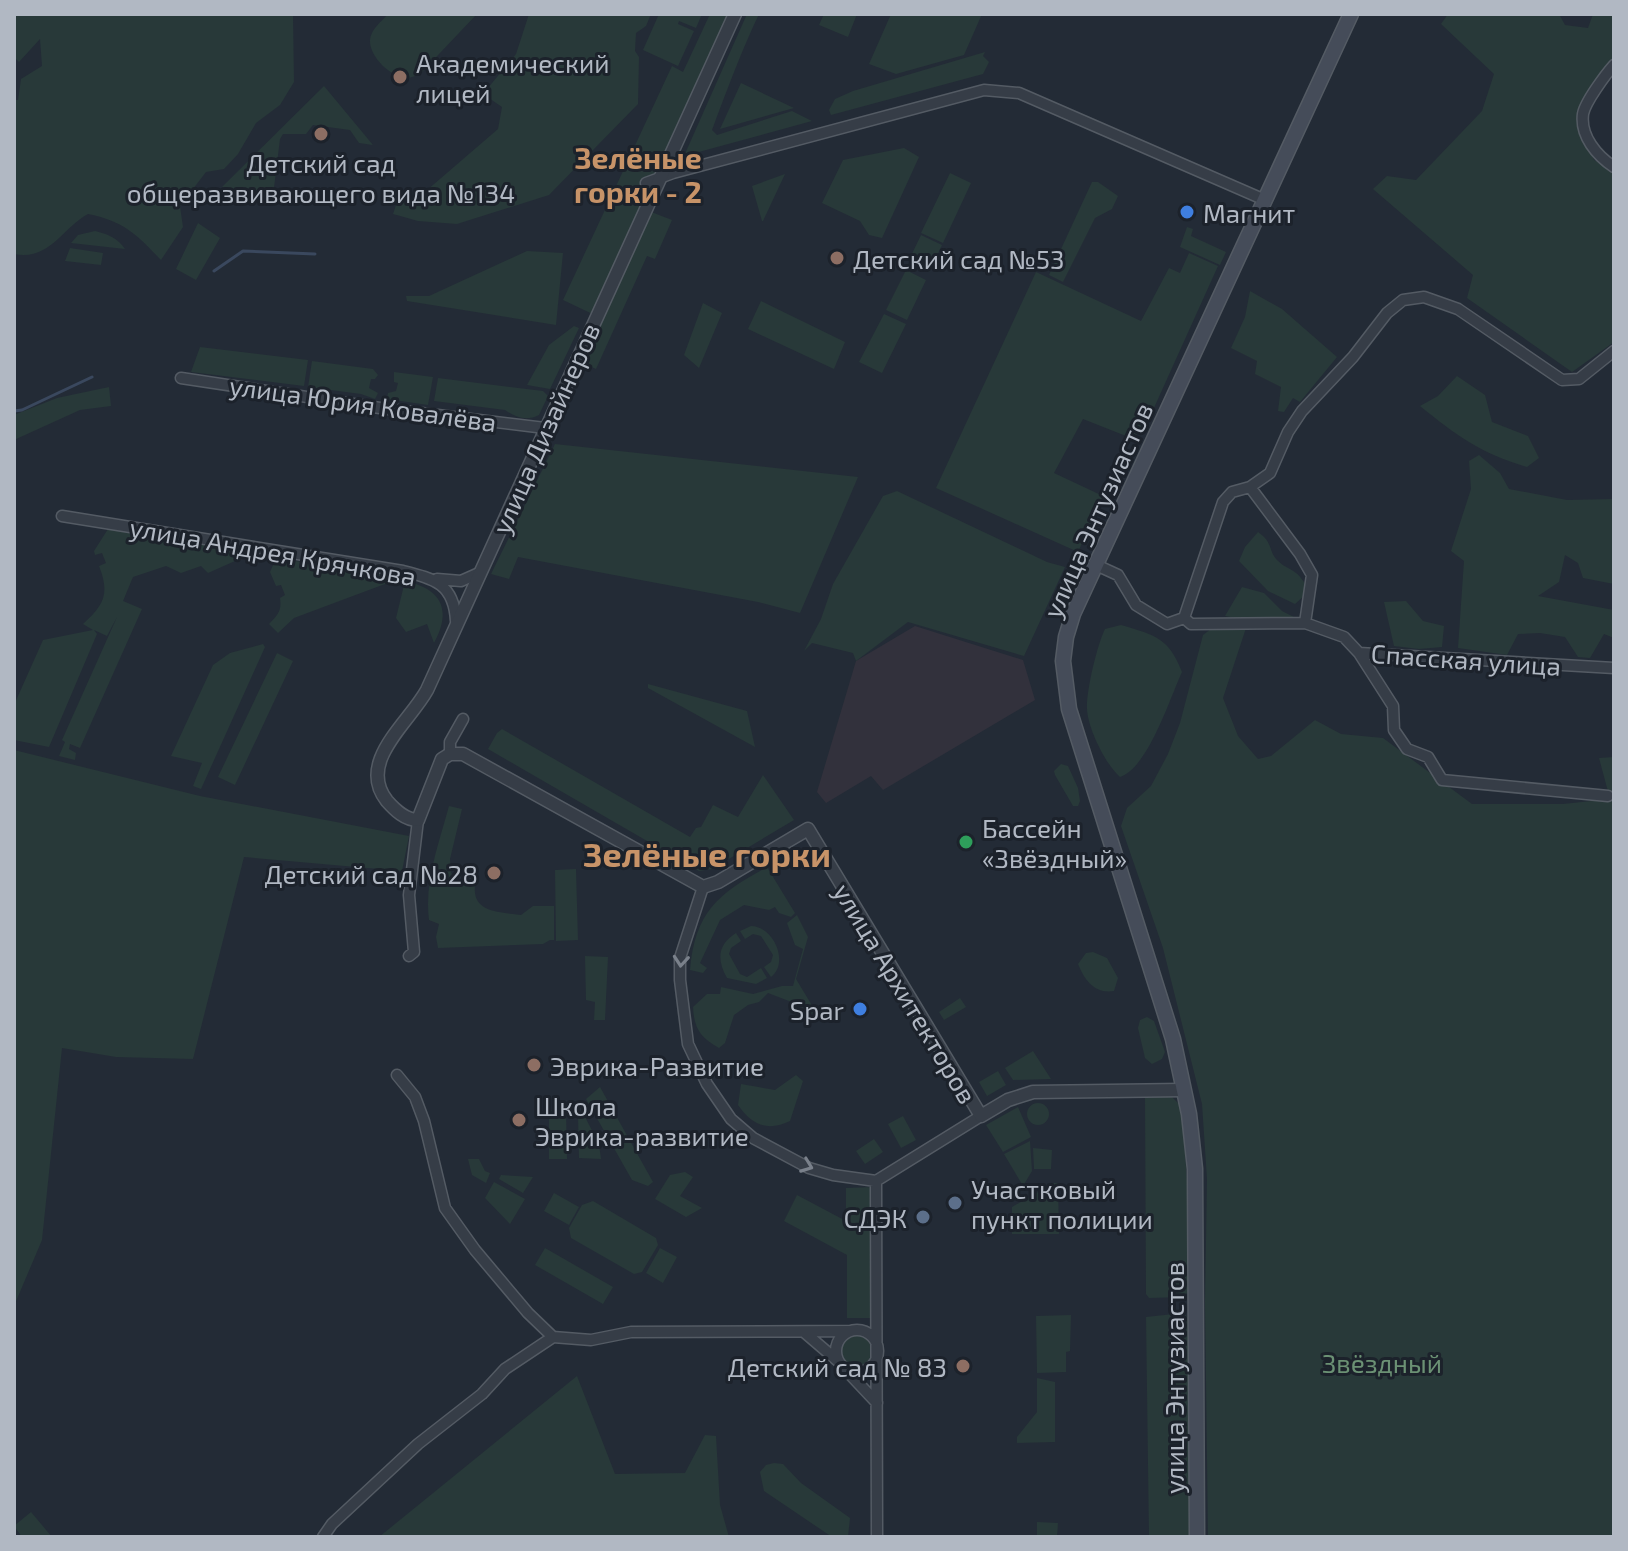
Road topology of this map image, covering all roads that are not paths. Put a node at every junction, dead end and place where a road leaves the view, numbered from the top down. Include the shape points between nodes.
1 (735, 14) edge
2 (1351, 14) edge
3 (1614, 65) edge
4 (1614, 167) edge
5 (652, 181) junction
6 (1265, 200) junction
7 (1614, 351) edge
8 (181, 378) dead end
9 (545, 428) junction
10 (1250, 487) junction
11 (62, 516) dead end
12 (1094, 564) junction
13 (479, 573) junction
14 (431, 578) junction
15 (1184, 618) junction
16 (456, 621) junction
17 (1305, 623) junction
18 (1359, 653) junction
19 (1614, 668) edge
20 (463, 719) dead end
21 (450, 754) junction
22 (1608, 796) dead end
23 (418, 820) junction
24 (703, 887) junction
25 (409, 956) dead end
26 (397, 1075) dead end
27 (1183, 1090) junction
28 (981, 1116) junction
29 (876, 1181) junction
30 (850, 1331) junction
31 (864, 1331) junction
32 (804, 1332) junction
33 (878, 1332) junction
34 (553, 1337) junction
35 (878, 1350) junction
36 (841, 1365) junction
37 (877, 1403) junction
38 (1198, 1534) edge
39 (323, 1537) edge
40 (877, 1537) edge

1 - 5 street, улица Дизайнеров
2 - 6 main road, улица Энтузиастов
3 - 4 street via 1583,113 1597,156
5 - 6 street via 994,89 1019,93
5 - 9 street, улица Дизайнеров
6 - 12 main road, улица Энтузиастов
7 - 10 street via 1587,374 1570,380 1555,377 1458,309 1424,297 1403,300 1302,411 1270,473
8 - 9 street, улица Юрия Ковалёва
9 - 13 street, улица Дизайнеров
10 - 15 street via 1227,496 1216,514
10 - 17 street via 1312,575
11 - 14 street, улица Андрея Крячкова
12 - 15 street, Спасская улица via 1118,575 1145,612 1167,624
12 - 27 main road, улица Энтузиастов via 1066,637 1066,694 1173,1039
13 - 14 street via 461,581
13 - 16 street, улица Дизайнеров
14 - 16 street, улица Андрея Крячкова via 452,597
15 - 17 street, Спасская улица via 1191,624
16 - 23 street, улица Дизайнеров via 420,704 378,765 383,796 405,817
17 - 18 street, Спасская улица via 1344,637
18 - 19 street, Спасская улица
18 - 22 street via 1393,706 1394,730 1407,749 1428,757 1442,780
20 - 21 street via 450,742
21 - 23 street via 442,759
21 - 24 street via 475,760
23 - 25 street via 410,874 414,952
24 - 28 street, улица Архитекторов via 808,829
24 -> 29 street via 682,947 680,980 688,1044 707,1084 731,1119 787,1158 833,1175
26 - 34 street via 415,1097 424,1121 445,1208 519,1303
27 - 28 street, улица Архитекторов via 1033,1092
27 - 38 main road, улица Энтузиастов via 1195,1169
28 - 29 street, улица Архитекторов
29 - 33 street
30 - 31 street
30 - 32 street
30 - 36 street via 837,1344
31 - 33 street
31 - 35 street
32 - 34 street
32 - 36 street
33 - 35 street
34 - 39 street via 505,1369 418,1444
35 - 36 street via 867,1370 855,1372
35 - 37 street
36 - 37 street
37 - 40 street

